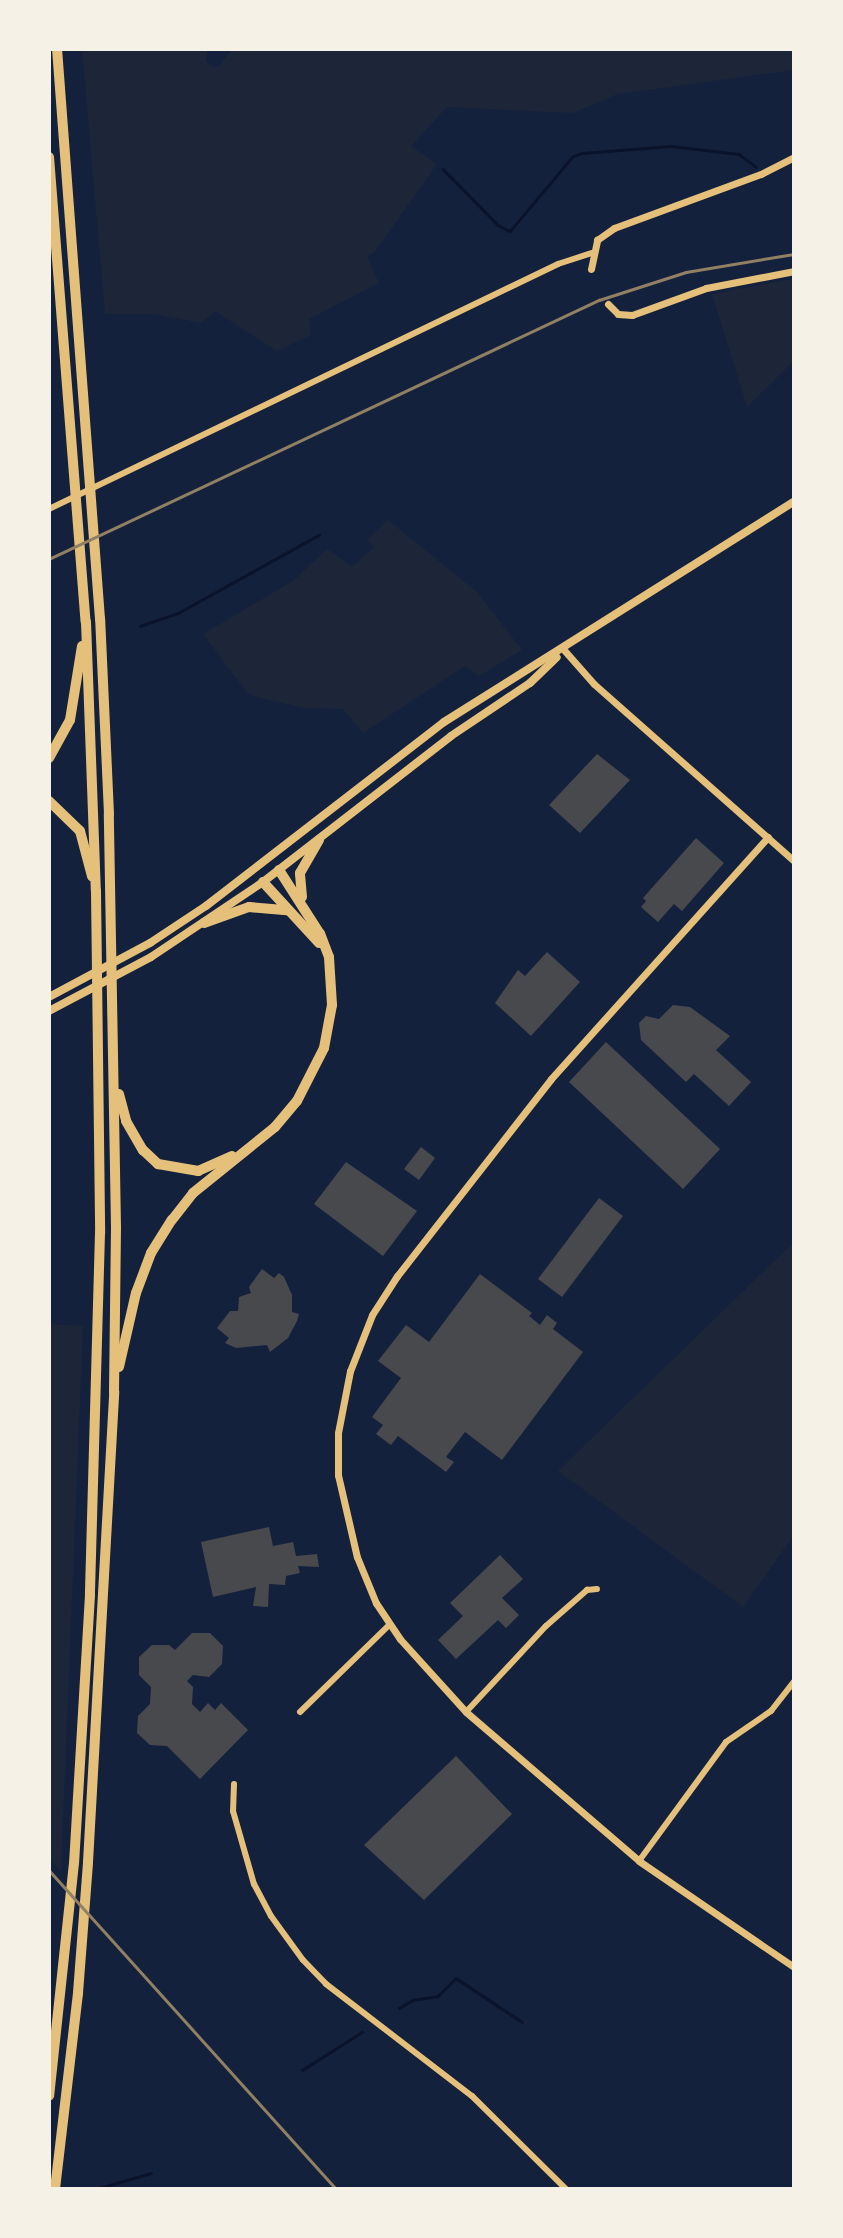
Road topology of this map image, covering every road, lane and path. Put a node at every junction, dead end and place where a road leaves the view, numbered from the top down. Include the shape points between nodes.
1 (57, 49) edge
2 (49, 157) edge
3 (794, 157) edge
4 (591, 253) junction
5 (591, 269) dead end
6 (794, 271) edge
7 (607, 304) dead end
8 (794, 502) edge
9 (49, 509) edge
10 (86, 622) junction
11 (564, 650) junction
12 (49, 758) edge
13 (49, 801) edge
14 (768, 838) junction
15 (319, 840) junction
16 (794, 861) edge
17 (265, 864) junction
18 (279, 870) junction
19 (263, 882) junction
20 (96, 891) junction
21 (303, 904) junction
22 (291, 912) junction
23 (204, 923) junction
24 (329, 957) junction
25 (49, 997) edge
26 (49, 1011) edge
27 (115, 1079) junction
28 (253, 1143) junction
29 (114, 1392) junction
30 (597, 1588) dead end
31 (389, 1625) junction
32 (794, 1682) edge
33 (300, 1712) dead end
34 (466, 1712) junction
35 (234, 1784) dead end
36 (639, 1860) junction
37 (794, 1968) edge
38 (49, 2096) edge
39 (55, 2189) edge
40 (566, 2189) edge

1 - 27 highway via 96,559 109,814
2 - 10 highway
3 - 4 street via 750,179 614,228 597,240
4 - 5 street
4 - 9 street via 534,275
6 - 7 street via 706,288 632,315 618,314
8 - 11 main road
10 - 12 highway via 70,720
10 - 20 highway
11 - 14 street via 594,684
11 - 15 main road via 530,683 442,743
11 - 17 main road via 521,673 403,752
13 - 20 highway via 80,831
14 - 16 street
14 - 31 street via 638,977 529,1104 435,1223 372,1315 345,1395 338,1433 338,1475 356,1557
15 - 18 main road
15 - 21 highway via 300,873
17 - 18 main road
17 - 19 main road
17 - 25 main road via 150,943
18 - 19 main road
18 - 21 highway
19 - 22 highway
19 - 23 main road
20 - 38 highway via 100,1233 90,1595 74,1863
21 - 24 highway
22 - 23 highway via 261,905
22 - 24 highway
23 - 26 main road
24 - 28 highway via 332,1005 324,1048 297,1101
27 - 28 highway via 126,1121 142,1150 158,1164 198,1171
27 - 29 highway
28 - 29 highway via 193,1193 151,1254 136,1293
29 - 39 highway via 79,1980
30 - 34 street via 587,1590 546,1626
31 - 33 street
31 - 34 street
32 - 36 street via 771,1711 726,1742
34 - 36 street
35 - 40 street via 233,1811 254,1884 303,1960 333,1990 472,2096
36 - 37 street

